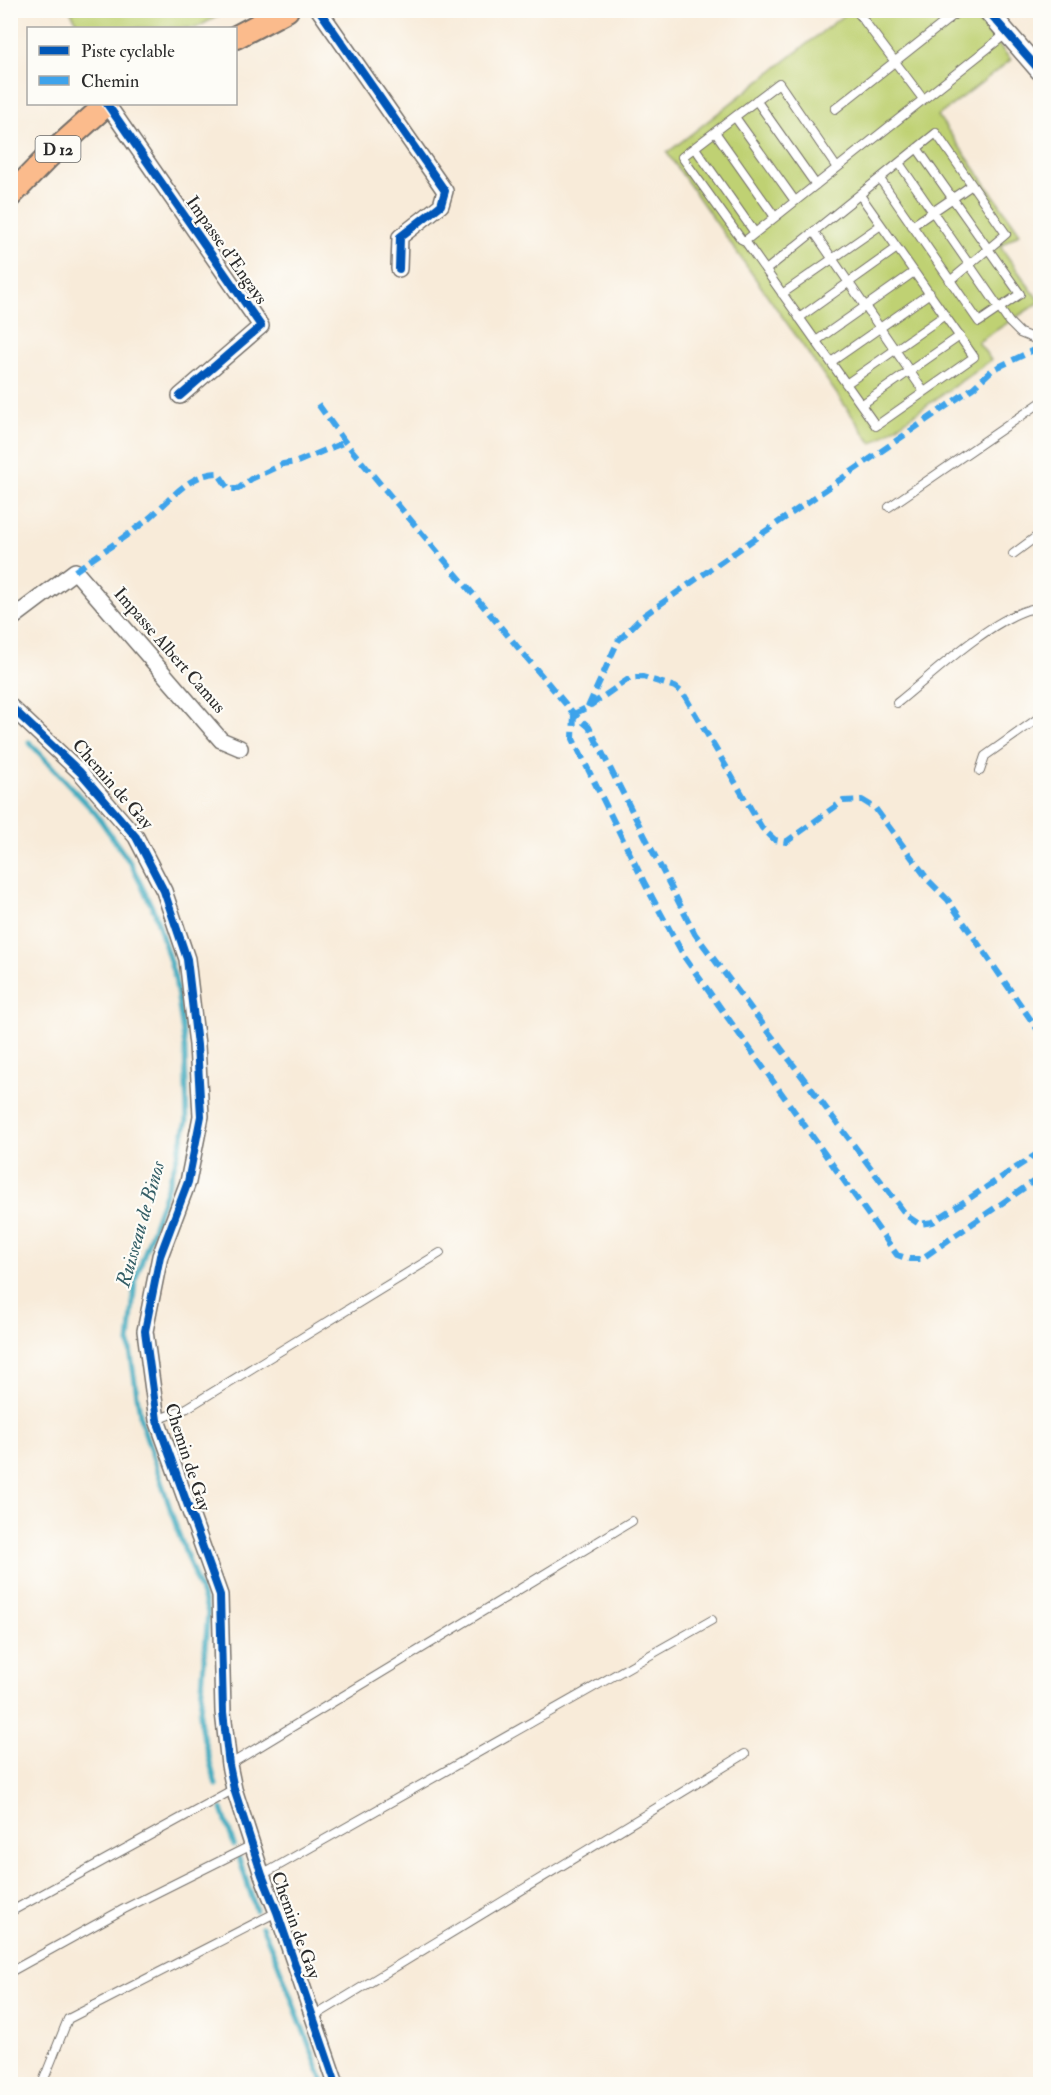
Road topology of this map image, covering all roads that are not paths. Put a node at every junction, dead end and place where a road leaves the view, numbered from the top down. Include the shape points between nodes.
1 (287, 10) edge
2 (319, 10) edge
3 (856, 10) edge
4 (960, 10) edge
5 (987, 10) edge
6 (1002, 10) edge
7 (1006, 33) junction
8 (237, 36) edge
9 (1041, 57) edge
10 (895, 62) junction
11 (1041, 71) edge
12 (923, 99) junction
13 (756, 100) junction
14 (106, 105) edge
15 (108, 105) edge
16 (835, 109) dead end
17 (735, 117) junction
18 (715, 132) junction
19 (695, 148) junction
20 (917, 148) junction
21 (899, 163) junction
22 (837, 168) junction
23 (879, 179) junction
24 (816, 185) junction
25 (972, 185) junction
26 (860, 195) junction
27 (10, 196) edge
28 (953, 198) junction
29 (795, 201) junction
30 (933, 212) junction
31 (775, 218) junction
32 (881, 225) junction
33 (912, 226) junction
34 (813, 232) junction
35 (755, 233) junction
36 (745, 241) junction
37 (897, 248) junction
38 (988, 249) junction
39 (832, 259) junction
40 (969, 265) junction
41 (399, 269) dead end
42 (766, 270) junction
43 (914, 272) junction
44 (950, 280) junction
45 (849, 283) junction
46 (930, 293) junction
47 (782, 294) junction
48 (865, 307) junction
49 (999, 308) junction
50 (945, 315) junction
51 (799, 318) junction
52 (880, 328) junction
53 (960, 336) junction
54 (1041, 340) edge
55 (816, 341) junction
56 (894, 350) junction
57 (831, 362) junction
58 (909, 371) junction
59 (846, 384) junction
60 (924, 392) junction
61 (180, 396) dead end
62 (1041, 403) edge
63 (861, 405) junction
64 (889, 507) dead end
65 (1041, 534) edge
66 (1012, 554) dead end
67 (1041, 616) edge
68 (10, 620) edge
69 (897, 704) dead end
70 (10, 706) edge
71 (1041, 717) edge
72 (240, 748) dead end
73 (980, 771) dead end
74 (440, 1253) dead end
75 (156, 1420) junction
76 (632, 1521) dead end
77 (712, 1620) dead end
78 (745, 1754) dead end
79 (229, 1765) junction
80 (234, 1789) junction
81 (252, 1845) junction
82 (262, 1875) junction
83 (10, 1912) edge
84 (277, 1912) junction
85 (10, 1972) edge
86 (313, 2017) junction
87 (42, 2085) edge
88 (336, 2085) edge

1 - 8 main road
2 - 41 street via 446,191 441,205 400,237
3 - 10 lane
4 - 10 lane
5 - 7 street
6 - 9 street
7 - 11 street
7 - 12 lane
10 - 12 lane
10 - 16 lane
12 - 22 lane
13 - 17 lane
13 - 22 lane via 778,83
13 - 24 lane
14 - 27 main road, D 12
15 - 61 street, Impasse d'Engays via 261,326
17 - 18 lane
17 - 29 lane
18 - 19 lane
18 - 31 lane
19 - 35 lane
19 - 36 lane via 682,157
20 - 21 lane
20 - 25 lane via 936,133
20 - 28 lane
21 - 23 lane
21 - 30 lane
22 - 24 lane
23 - 26 lane
23 - 33 lane
24 - 29 lane
25 - 28 lane
25 - 38 lane via 1006,234
26 - 32 lane
26 - 34 lane
28 - 30 lane
28 - 38 lane
29 - 31 lane
30 - 33 lane
30 - 40 lane
31 - 35 lane
32 - 37 lane
32 - 39 lane
33 - 44 lane
34 - 39 lane
34 - 42 lane
35 - 36 lane
36 - 42 lane
37 - 43 lane
37 - 45 lane
38 - 40 lane
38 - 49 lane via 1020,294
39 - 45 lane
39 - 47 lane
40 - 44 lane
40 - 49 lane
42 - 47 lane
43 - 46 lane
43 - 48 lane
44 - 49 lane via 979,322
45 - 48 lane
45 - 51 lane
46 - 50 lane
46 - 52 lane
47 - 51 lane
48 - 52 lane
48 - 55 lane
49 - 54 lane via 1020,333
50 - 53 lane
50 - 56 lane
51 - 55 lane
52 - 56 lane
52 - 57 lane
53 - 58 lane
53 - 60 lane via 974,357
55 - 57 lane
56 - 58 lane
56 - 59 lane
57 - 59 lane
58 - 60 lane
58 - 63 lane
59 - 63 lane
60 - 63 lane via 876,426
62 - 64 lane
65 - 66 lane
67 - 69 lane via 1031,609 982,635
68 - 72 street, Impasse Albert Camus via 75,571 222,740
70 - 75 street, Chemin de Gay via 80,772 136,837 164,891 187,959 201,1116 188,1182 160,1256 145,1330
71 - 73 lane via 985,756
74 - 75 lane via 187,1408
75 - 79 street, Chemin de Gay via 220,1595 223,1712
76 - 79 lane
77 - 82 lane
78 - 86 lane
79 - 80 street, Chemin de Gay
80 - 81 street, Chemin de Gay
80 - 83 lane
81 - 82 street, Chemin de Gay
81 - 85 lane
82 - 84 street, Chemin de Gay
84 - 86 street, Chemin de Gay
84 - 87 lane via 68,2019
86 - 88 street, Chemin de Gay

